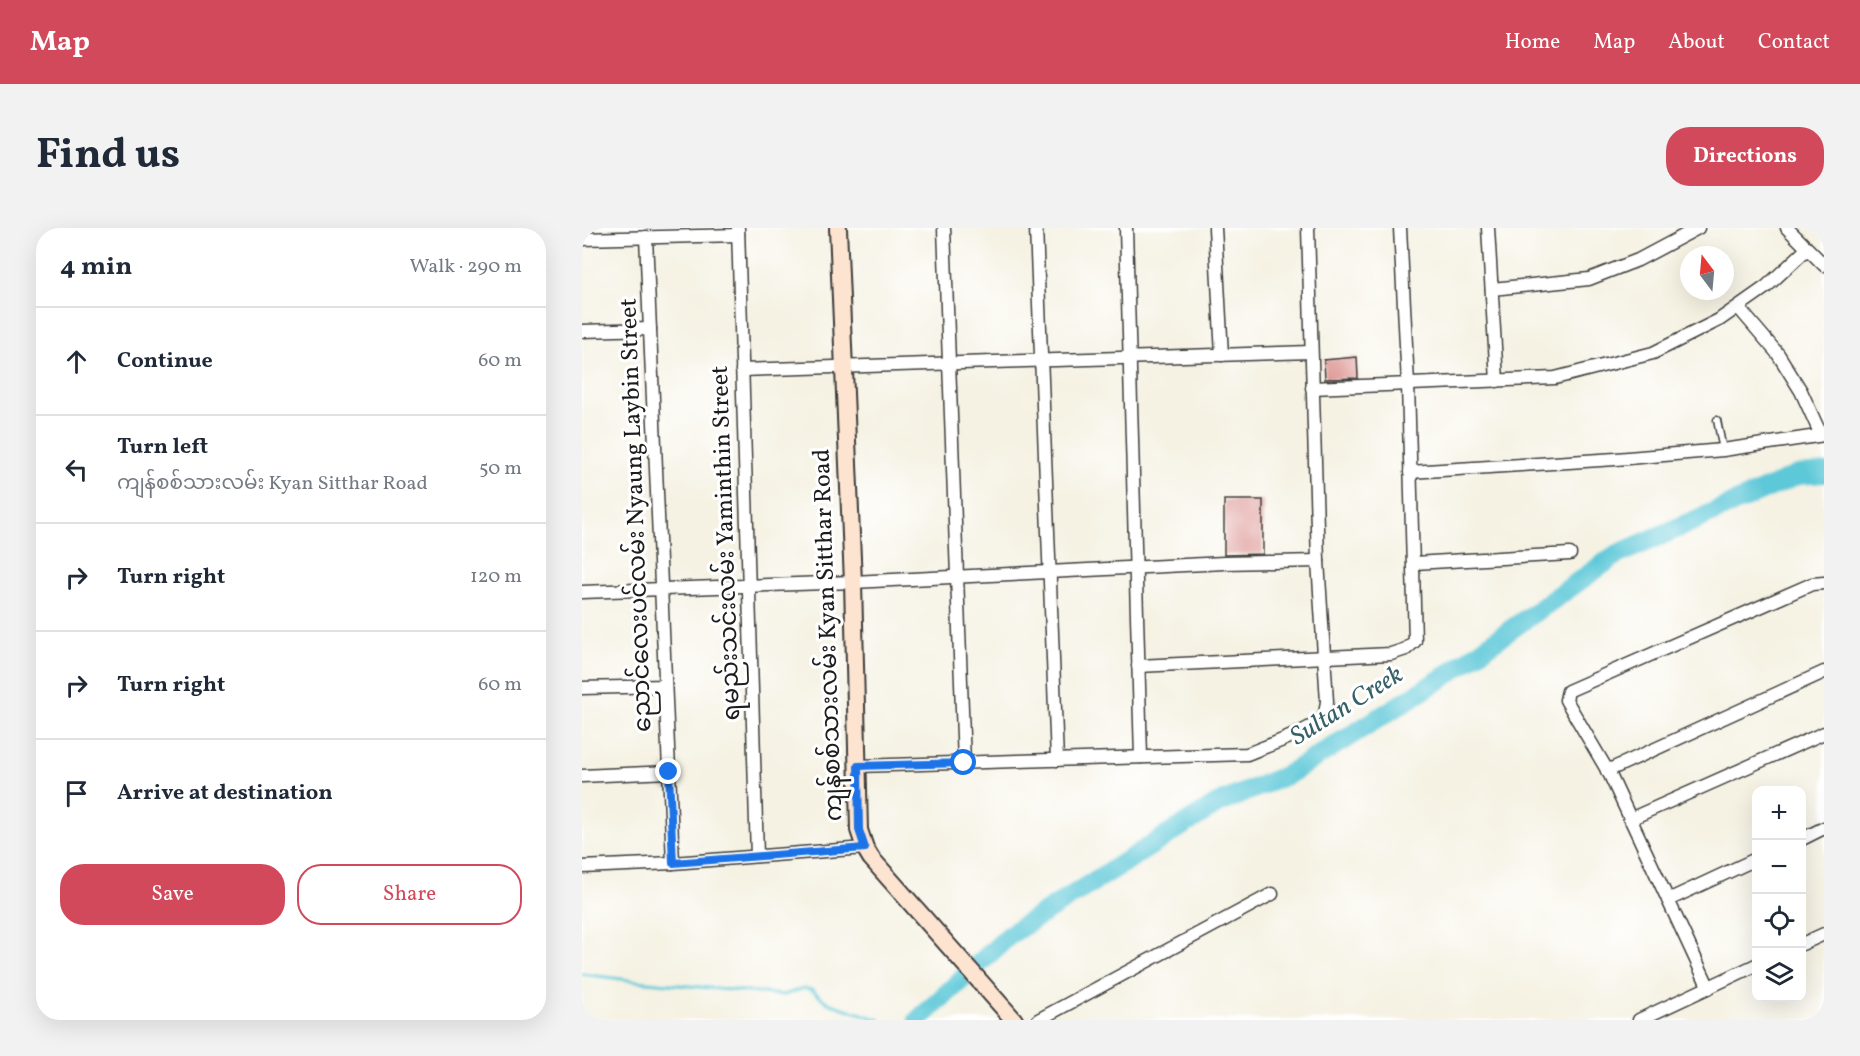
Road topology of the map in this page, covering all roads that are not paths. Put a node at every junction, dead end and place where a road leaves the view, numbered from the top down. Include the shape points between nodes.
1 (838, 228) edge
2 (944, 228) edge
3 (1036, 228) edge
4 (1126, 228) edge
5 (1215, 228) edge
6 (1308, 228) edge
7 (1400, 228) edge
8 (1488, 228) edge
9 (1698, 228) edge
10 (1787, 228) edge
11 (738, 231) edge
12 (646, 237) junction
13 (582, 239) edge
14 (1807, 249) junction
15 (1824, 265) edge
16 (1492, 289) junction
17 (1738, 306) junction
18 (650, 329) junction
19 (582, 331) edge
20 (1311, 352) junction
21 (1222, 355) junction
22 (1130, 358) junction
23 (1041, 361) junction
24 (949, 364) junction
25 (844, 367) junction
26 (742, 370) junction
27 (1497, 381) junction
28 (1408, 384) junction
29 (1312, 388) junction
30 (1717, 420) dead end
31 (1823, 435) edge
32 (1723, 450) junction
33 (1410, 472) junction
34 (1570, 554) dead end
35 (1318, 561) junction
36 (1414, 563) junction
37 (1136, 569) junction
38 (1049, 573) junction
39 (957, 577) junction
40 (853, 582) junction
41 (1824, 583) edge
42 (749, 586) junction
43 (661, 589) junction
44 (582, 592) edge
45 (1323, 657) junction
46 (1138, 666) junction
47 (1824, 672) edge
48 (665, 686) junction
49 (582, 688) edge
50 (1824, 733) edge
51 (1141, 757) junction
52 (1057, 760) junction
53 (964, 763) junction
54 (858, 766) junction
55 (1607, 771) junction
56 (669, 772) junction
57 (582, 776) edge
58 (1630, 819) junction
59 (1824, 828) edge
60 (1806, 837) edge
61 (865, 848) junction
62 (757, 856) junction
63 (1752, 861) edge
64 (673, 863) junction
65 (582, 867) edge
66 (1272, 894) dead end
67 (1668, 900) junction
68 (1824, 934) edge
69 (1806, 942) edge
70 (1752, 967) edge
71 (1709, 988) junction
72 (1014, 1020) edge
73 (1038, 1020) edge
74 (1639, 1020) edge

1 - 25 main road, ကျန်စစ်သားလမ်း Kyan Sitthar Road
2 - 24 street
3 - 23 street
4 - 22 street
5 - 21 street
6 - 20 street
7 - 28 street
8 - 16 street
9 - 16 street via 1638,260 1589,279
10 - 14 street
11 - 12 street
11 - 26 street, ရမည်းသင်းလမ်း Yaminthin Street
12 - 13 street
12 - 18 street, ညောင်လေးပင်လမ်း Nyaung Laybin Street
14 - 15 street
14 - 17 street via 1766,287
16 - 27 street
17 - 27 street via 1719,320 1653,353 1555,378
17 - 31 street via 1778,354
18 - 19 street
18 - 43 street, ညောင်လေးပင်လမ်း Nyaung Laybin Street
20 - 21 street
20 - 29 street
21 - 22 street
22 - 23 street
22 - 37 street
23 - 24 street
23 - 38 street
24 - 25 street
24 - 39 street
25 - 26 street
25 - 40 main road, ကျန်စစ်သားလမ်း Kyan Sitthar Road
26 - 42 street, ရမည်းသင်းလမ်း Yaminthin Street
27 - 28 street
28 - 29 street
28 - 33 street
29 - 35 street
30 - 32 lane
31 - 32 street
32 - 33 street
33 - 36 street
34 - 36 street
35 - 37 street
35 - 45 street
36 - 45 street via 1415,641 1391,654
37 - 38 street
37 - 46 street
38 - 39 street
38 - 52 street
39 - 40 street
39 - 53 street
40 - 42 street
40 - 54 main road, ကျန်စစ်သားလမ်း Kyan Sitthar Road
41 - 55 street via 1812,584 1568,691 1566,700
42 - 43 street
42 - 62 street, ရမည်းသင်းလမ်း Yaminthin Street
43 - 44 street
43 - 48 street, ညောင်လေးပင်လမ်း Nyaung Laybin Street
45 - 46 street
45 - 51 street via 1327,702 1324,716 1314,725 1247,754
46 - 51 street
47 - 55 street
48 - 49 street
48 - 56 street, ညောင်လေးပင်လမ်း Nyaung Laybin Street
50 - 58 street
51 - 52 street
52 - 53 street
53 - 54 street
54 - 61 main road, ကျန်စစ်သားလမ်း Kyan Sitthar Road via 859,830
55 - 58 street
56 - 57 street
56 - 64 street, ညောင်လေးပင်လမ်း Nyaung Laybin Street
58 - 67 street
59 - 60 street
61 - 62 street
61 - 72 main road, ကျန်စစ်သားလမ်း Kyan Sitthar Road
62 - 64 street
63 - 67 street
64 - 65 street
66 - 73 street
67 - 71 street
68 - 69 street
70 - 71 street
71 - 74 street

